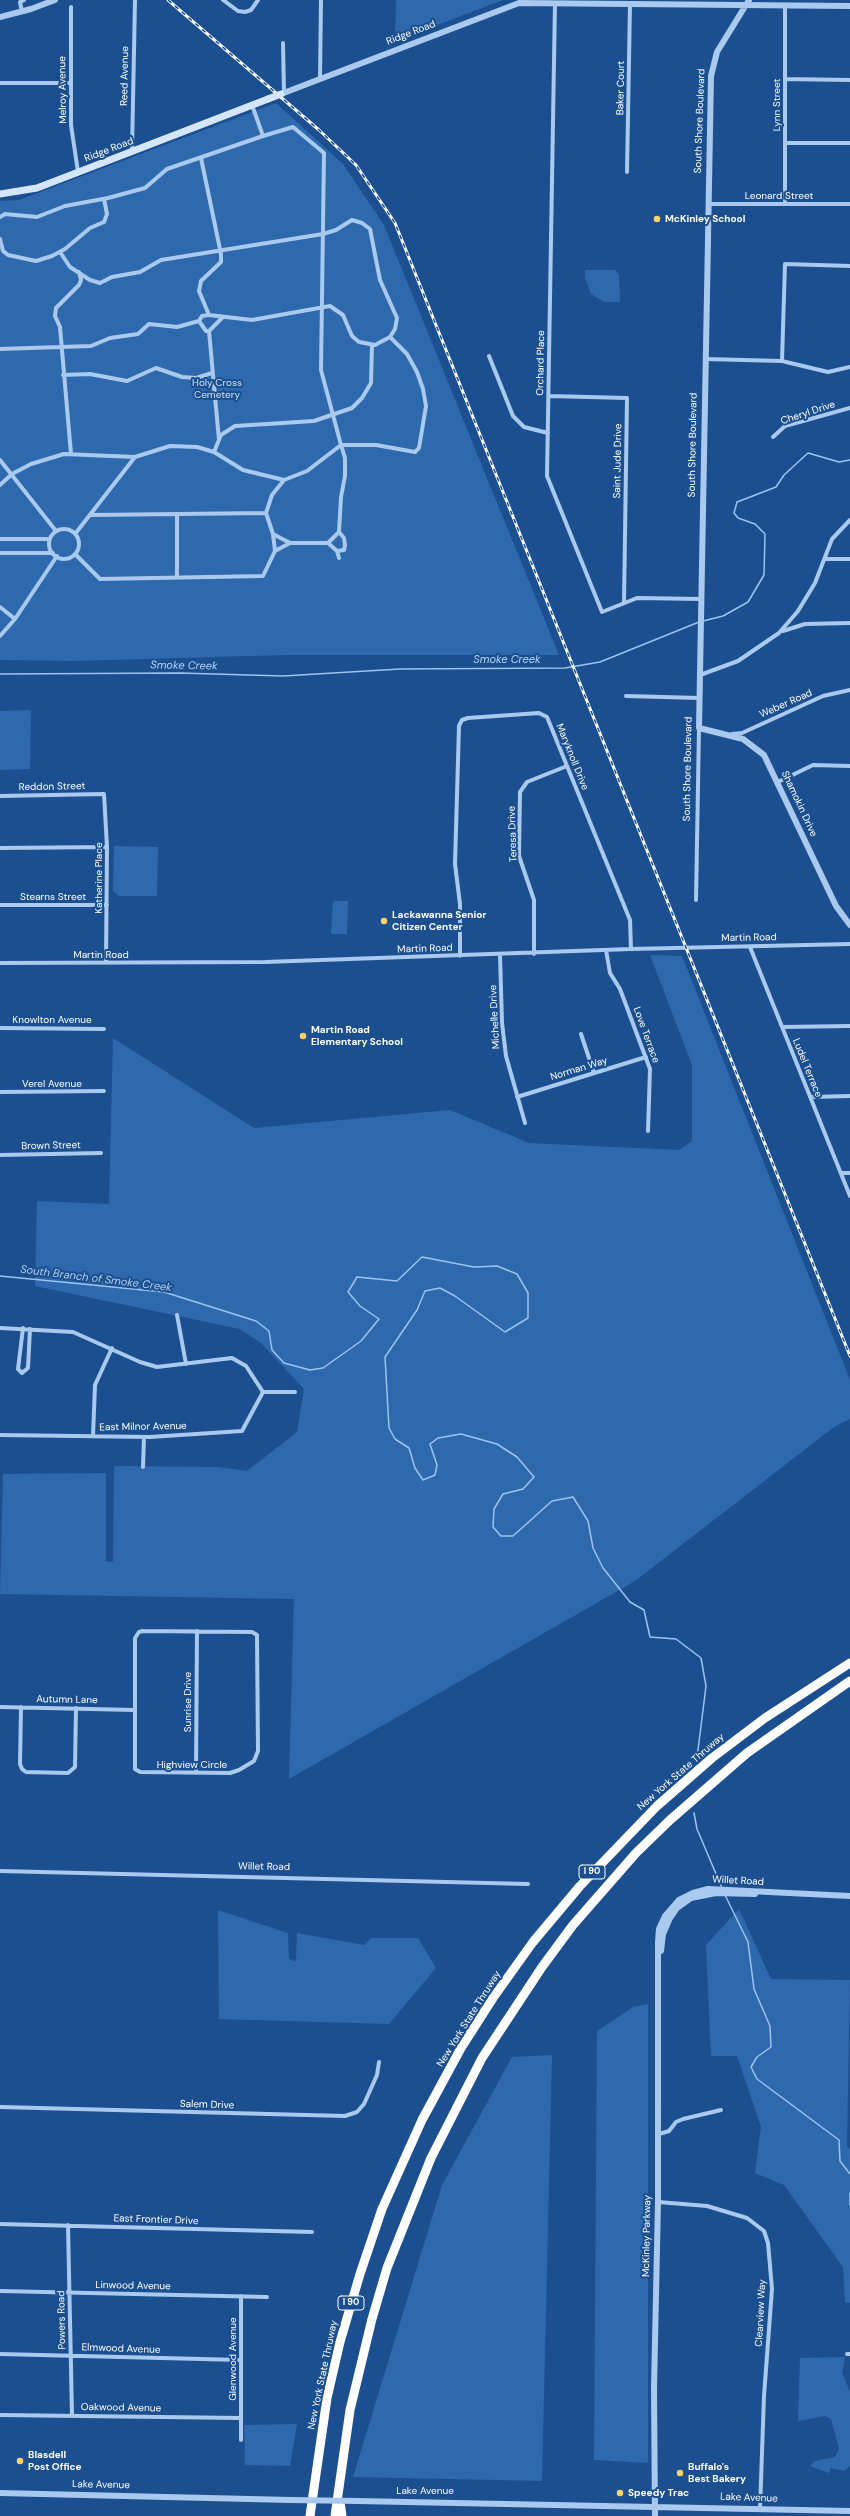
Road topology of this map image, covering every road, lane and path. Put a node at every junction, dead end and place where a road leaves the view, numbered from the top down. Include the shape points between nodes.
1 (24, 0) edge
2 (54, 0) edge
3 (135, 0) edge
4 (223, 0) edge
5 (258, 0) edge
6 (321, 0) edge
7 (555, 3) junction
8 (747, 3) edge
9 (630, 4) junction
10 (785, 6) junction
11 (850, 6) edge
12 (70, 7) dead end
13 (22, 12) junction
14 (0, 17) edge
15 (284, 43) dead end
16 (320, 79) junction
17 (785, 79) junction
18 (850, 80) edge
19 (0, 83) edge
20 (69, 83) junction
21 (283, 94) junction
22 (252, 106) junction
23 (263, 136) junction
24 (785, 143) junction
25 (850, 143) edge
26 (132, 152) junction
27 (201, 158) junction
28 (78, 172) junction
29 (628, 172) dead end
30 (0, 194) edge
31 (104, 199) junction
32 (708, 204) junction
33 (785, 204) junction
34 (850, 204) edge
35 (0, 217) edge
36 (323, 234) junction
37 (0, 239) edge
38 (221, 250) junction
39 (2, 251) junction
40 (60, 252) junction
41 (0, 256) edge
42 (850, 266) edge
43 (79, 271) junction
44 (205, 307) junction
45 (322, 307) junction
46 (209, 315) junction
47 (202, 316) junction
48 (222, 318) junction
49 (199, 320) junction
50 (209, 331) junction
51 (390, 338) junction
52 (61, 346) junction
53 (372, 346) junction
54 (0, 349) edge
55 (489, 356) dead end
56 (705, 359) junction
57 (782, 361) junction
58 (850, 369) edge
59 (212, 373) junction
60 (64, 375) junction
61 (549, 396) junction
62 (850, 408) edge
63 (333, 416) junction
64 (548, 433) junction
65 (773, 437) dead end
66 (219, 440) junction
67 (341, 445) junction
68 (214, 452) junction
69 (71, 454) junction
70 (135, 457) junction
71 (0, 460) edge
72 (12, 474) junction
73 (284, 480) junction
74 (0, 485) edge
75 (266, 513) junction
76 (177, 514) junction
77 (90, 515) junction
78 (850, 520) edge
79 (56, 531) junction
80 (339, 532) junction
81 (75, 534) junction
82 (273, 534) junction
83 (0, 539) edge
84 (50, 539) junction
85 (290, 543) junction
86 (328, 543) junction
87 (275, 551) junction
88 (337, 551) junction
89 (0, 553) edge
90 (53, 553) junction
91 (75, 554) junction
92 (57, 556) junction
93 (339, 558) dead end
94 (826, 559) junction
95 (850, 559) edge
96 (177, 577) junction
97 (701, 599) junction
98 (624, 603) junction
99 (0, 607) edge
100 (15, 619) junction
101 (850, 623) edge
102 (779, 633) junction
103 (0, 636) edge
104 (700, 675) junction
105 (850, 690) edge
106 (626, 696) dead end
107 (699, 698) junction
108 (699, 728) junction
109 (730, 734) junction
110 (567, 766) junction
111 (850, 766) edge
112 (778, 782) junction
113 (104, 794) joint
114 (0, 796) edge
115 (107, 847) junction
116 (0, 848) edge
117 (696, 900) dead end
118 (107, 905) junction
119 (0, 906) edge
120 (850, 925) edge
121 (850, 944) edge
122 (750, 947) junction
123 (631, 949) junction
124 (606, 950) junction
125 (534, 954) junction
126 (500, 955) junction
127 (460, 956) junction
128 (106, 962) junction
129 (0, 963) edge
130 (850, 1026) edge
131 (782, 1027) junction
132 (0, 1028) edge
133 (104, 1029) dead end
134 (581, 1034) dead end
135 (646, 1057) junction
136 (594, 1073) junction
137 (104, 1091) dead end
138 (0, 1092) edge
139 (810, 1096) junction
140 (850, 1096) edge
141 (517, 1097) junction
142 (525, 1123) dead end
143 (648, 1131) dead end
144 (101, 1153) dead end
145 (0, 1155) edge
146 (841, 1173) junction
147 (850, 1173) edge
148 (850, 1196) edge
149 (177, 1315) dead end
150 (0, 1328) edge
151 (23, 1328) junction
152 (30, 1329) junction
153 (112, 1348) junction
154 (186, 1364) junction
155 (264, 1392) junction
156 (295, 1392) dead end
157 (0, 1435) edge
158 (92, 1436) junction
159 (144, 1437) junction
160 (143, 1467) dead end
161 (197, 1631) junction
162 (850, 1663) edge
163 (850, 1681) edge
164 (0, 1707) edge
165 (21, 1707) junction
166 (76, 1708) junction
167 (134, 1710) junction
168 (196, 1773) junction
169 (0, 1872) edge
170 (528, 1884) dead end
171 (850, 1896) edge
172 (680, 1902) joint
173 (379, 2062) dead end
174 (0, 2107) edge
175 (721, 2110) dead end
176 (659, 2134) junction
177 (658, 2202) junction
178 (0, 2224) edge
179 (68, 2225) junction
180 (312, 2232) dead end
181 (0, 2291) edge
182 (70, 2293) junction
183 (241, 2296) junction
184 (266, 2297) dead end
185 (0, 2354) edge
186 (71, 2355) junction
187 (241, 2360) junction
188 (0, 2415) edge
189 (72, 2415) junction
190 (241, 2419) junction
191 (241, 2440) dead end
192 (339, 2490) junction
193 (0, 2493) edge
194 (655, 2506) junction
195 (760, 2509) junction
196 (850, 2511) edge
197 (310, 2516) edge
198 (336, 2516) edge
199 (342, 2516) edge
200 (655, 2516) edge

1 - 13 street via 20,2
2 - 13 street
3 - 26 street, Reed Avenue
4 - 5 street via 238,11 245,12 256,5
6 - 16 street
7 - 9 street, Ridge Road
7 - 16 street, Ridge Road via 519,3
7 - 61 street, Orchard Place
8 - 9 street, Ridge Road
8 - 10 street, Ridge Road
8 - 32 street, South Shore Boulevard via 724,40 712,67
9 - 29 street, Baker Court
10 - 11 street, Ridge Road
10 - 17 street, Lynn Street
12 - 20 street, Melroy Avenue
13 - 14 street
15 - 21 street
16 - 21 street, Ridge Road
17 - 18 street
17 - 24 street, Lynn Street
19 - 20 street
20 - 28 street, Melroy Avenue via 71,125
21 - 22 main road, Ridge Road, bridge
22 - 23 street
22 - 26 main road, Ridge Road
23 - 27 street
23 - 36 street via 293,127 324,153
24 - 25 street
24 - 33 street, Lynn Street
26 - 28 main road, Ridge Road
27 - 31 street via 167,169 145,188
27 - 38 street
28 - 30 main road, Ridge Road via 37,188
31 - 35 street via 66,206 37,217 5,214
31 - 40 street via 107,214 104,222 90,228
32 - 33 street, Leonard Street
32 - 56 street, South Shore Boulevard
33 - 34 street, Leonard Street
36 - 38 street
36 - 45 street
36 - 51 street via 336,230 352,220 370,229 380,280 397,318
37 - 39 street
38 - 43 street via 162,260 140,272 112,277 100,283 90,280
38 - 44 street via 221,262 201,281 199,291
39 - 40 street via 28,261 36,261
39 - 41 street
40 - 43 street via 70,267
42 - 57 street via 785,264
43 - 52 street via 79,286 56,308
44 - 46 street
44 - 47 street
45 - 48 street via 252,320
45 - 53 street via 330,306 338,310 343,315 352,336 359,342
45 - 63 street via 321,370
46 - 47 street
46 - 48 street
47 - 49 street
48 - 50 street
49 - 50 street via 206,331
49 - 52 street via 177,327 149,324 138,334 110,338 91,346
50 - 59 street
51 - 53 street
51 - 67 street via 407,354 423,389 426,406 419,448 415,452 376,446
52 - 54 street
52 - 60 street
53 - 63 street via 371,383 352,408
55 - 64 street via 513,416 524,427
56 - 57 street
56 - 97 street, South Shore Boulevard
57 - 58 street via 820,371
59 - 60 street via 196,378 182,378 156,368 127,381 90,374
59 - 66 street
60 - 69 street
61 - 64 street, Orchard Place
61 - 98 street, Saint Jude Drive via 627,398
62 - 65 street, Cheryl Drive via 786,426
63 - 66 street via 314,421 235,426 221,435
63 - 67 street
64 - 98 street, Orchard Place via 547,476 602,612
66 - 68 street
67 - 73 street via 307,471
67 - 80 street via 346,476 341,497
68 - 70 street via 197,447 170,446
68 - 73 street via 243,470
69 - 70 street
69 - 72 street via 31,464
70 - 77 street
71 - 72 street
72 - 74 street
72 - 79 street
73 - 75 street via 272,494
75 - 76 street
75 - 82 street
76 - 77 street
76 - 96 street
77 - 81 street
78 - 94 street via 832,539
79 - 81 street via 67,529
79 - 84 street
80 - 86 street
80 - 88 street via 346,545 344,550
81 - 91 street via 79,543
82 - 85 street
82 - 87 street
83 - 84 street
84 - 90 street
85 - 86 street
85 - 87 street
86 - 88 street
87 - 96 street via 262,576
88 - 93 street
89 - 90 street
90 - 92 street
91 - 92 street via 65,558
91 - 96 street via 100,579
92 - 100 street
94 - 95 street
94 - 102 street via 804,603
97 - 98 street, Orchard Place via 637,598
97 - 104 street, South Shore Boulevard
99 - 100 street
100 - 103 street
101 - 102 street via 800,624
102 - 104 street via 738,662
104 - 107 street, South Shore Boulevard
105 - 109 street, Weber Road via 823,696 742,733
106 - 107 street
107 - 108 street, South Shore Boulevard
108 - 109 street, Shamokin Drive
108 - 117 street, South Shore Boulevard
109 - 112 street, Shamokin Drive via 758,749
110 - 123 street, Maryknoll Drive via 630,920
110 - 125 street, Teresa Drive via 528,782 520,792 519,856 534,900
110 - 127 street, Maryknoll Drive via 548,717 543,714 468,718 460,723 455,864 460,904
111 - 112 street via 813,765
112 - 120 street, Shamokin Drive via 836,906
113 - 114 street, Reddon Street
113 - 115 street, Katherine Place
115 - 116 street
115 - 118 street, Katherine Place
118 - 119 street, Stearns Street
118 - 128 street, Katherine Place
121 - 122 street, Martin Road
122 - 123 street, Martin Road
122 - 131 street, Ludel Terrace
123 - 124 street, Martin Road
124 - 125 street, Martin Road
124 - 135 street, Love Terrace via 608,969 620,989
125 - 126 street, Martin Road
126 - 127 street, Martin Road
126 - 141 street, Michelle Drive via 502,1023 506,1056
127 - 128 street, Martin Road via 272,962
128 - 129 street, Martin Road
130 - 131 street
131 - 139 street, Ludel Terrace
132 - 133 street, Knowlton Avenue
134 - 136 street
135 - 136 street, Norman Way
135 - 143 street, Love Terrace via 650,1069
136 - 141 street, Norman Way
137 - 138 street, Verel Avenue
139 - 140 street
139 - 146 street, Ludel Terrace
141 - 142 street, Michelle Drive
144 - 145 street, Brown Street
146 - 147 street
146 - 148 street, Ludel Terrace
149 - 154 street
150 - 151 street
151 - 152 street
151 - 152 street via 18,1369 22,1373 28,1368
152 - 153 street via 73,1332
153 - 154 street via 149,1365 164,1367
153 - 158 street via 94,1385
154 - 155 street via 232,1358 246,1366
155 - 156 street
155 - 159 street, East Milnor Avenue via 242,1431
157 - 158 street, East Milnor Avenue
158 - 159 street, East Milnor Avenue
159 - 160 street
161 - 167 street, Highview Circle via 144,1630 136,1634
161 - 168 street, Sunrise Drive
161 - 168 street, Highview Circle via 255,1633 259,1638 259,1656 257,1758 235,1772
162 - 197 highway, New York State Thruway / I 90 via 764,1718 712,1758 657,1806 580,1886 533,1942 461,2048 412,2141 382,2209 362,2267 327,2398
163 - 192 highway, I 90 via 747,1753 670,1820 573,1925 511,2011 461,2096 437,2145 387,2268 350,2410
164 - 165 street, Autumn Lane
165 - 166 street, Autumn Lane
165 - 166 street via 22,1769 26,1772 68,1773 74,1767
166 - 167 street, Autumn Lane
167 - 168 street, Highview Circle via 134,1766 137,1771
169 - 170 street, Willet Road
171 - 172 street, Willet Road via 708,1892 694,1893
172 - 176 street, McKinley Parkway via 665,1916 659,1929
173 - 174 street, Salem Drive via 378,2075 364,2104 350,2115
175 - 176 street via 683,2119 676,2122 669,2131
176 - 177 street, McKinley Parkway
177 - 194 street, McKinley Parkway via 654,2388
177 - 195 street, Clearview Way via 707,2206 747,2218 764,2231 768,2243 772,2289 764,2396
178 - 179 street, East Frontier Drive
179 - 180 street, East Frontier Drive
179 - 182 street, Powers Road
181 - 182 street, Linwood Avenue
182 - 183 street, Linwood Avenue
182 - 186 street, Powers Road
183 - 184 street, Linwood Avenue
183 - 187 street, Glenwood Avenue
185 - 186 street, Elmwood Avenue
186 - 187 street, Elmwood Avenue
186 - 189 street, Powers Road
187 - 190 street, Glenwood Avenue
188 - 189 street, Oakwood Avenue
189 - 190 street, Oakwood Avenue
190 - 191 street, Glenwood Avenue
192 - 198 highway, I 90
192 - 199 highway
193 - 194 street, Lake Avenue, bridge
194 - 195 street, Lake Avenue
194 - 200 street, McKinley Parkway
195 - 196 street, Lake Avenue

